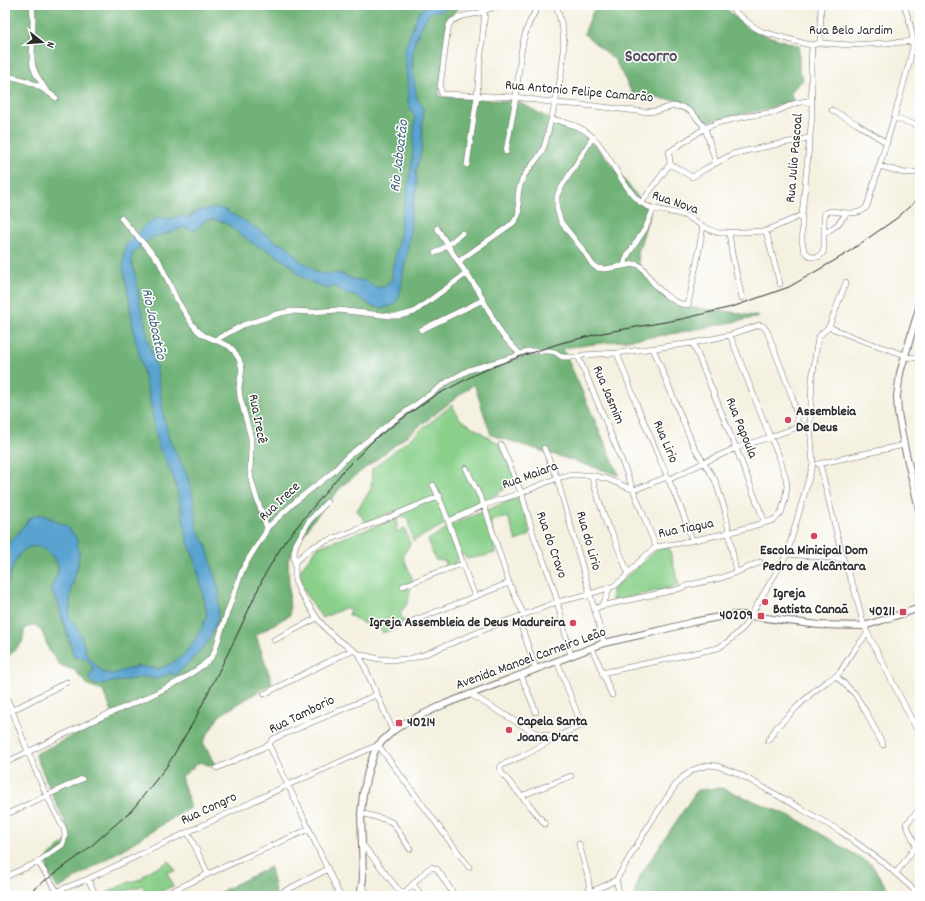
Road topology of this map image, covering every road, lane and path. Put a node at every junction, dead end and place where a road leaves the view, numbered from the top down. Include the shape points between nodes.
1 (32, 5) edge
2 (540, 5) edge
3 (557, 5) edge
4 (728, 5) edge
5 (821, 5) edge
6 (904, 5) edge
7 (485, 11) junction
8 (913, 43) junction
9 (820, 44) junction
10 (812, 45) junction
11 (920, 45) edge
12 (5, 76) edge
13 (47, 92) junction
14 (477, 96) junction
15 (516, 97) junction
16 (56, 98) dead end
17 (812, 100) junction
18 (556, 103) junction
19 (832, 110) dead end
20 (894, 118) junction
21 (551, 119) junction
22 (920, 126) edge
23 (705, 128) junction
24 (593, 137) junction
25 (809, 138) junction
26 (886, 143) junction
27 (506, 152) dead end
28 (716, 163) junction
29 (670, 164) junction
30 (467, 165) dead end
31 (880, 166) junction
32 (920, 172) edge
33 (641, 203) junction
34 (654, 208) junction
35 (846, 213) junction
36 (802, 215) junction
37 (121, 218) dead end
38 (703, 226) junction
39 (436, 228) dead end
40 (766, 231) junction
41 (729, 232) junction
42 (462, 233) dead end
43 (824, 234) junction
44 (448, 245) junction
45 (435, 253) dead end
46 (459, 264) junction
47 (624, 265) junction
48 (467, 273) junction
49 (846, 282) dead end
50 (780, 284) dead end
51 (742, 298) dead end
52 (484, 300) junction
53 (920, 305) edge
54 (829, 327) junction
55 (421, 330) dead end
56 (730, 336) junction
57 (215, 340) junction
58 (693, 343) junction
59 (654, 348) junction
60 (618, 353) junction
61 (520, 355) junction
62 (905, 356) junction
63 (579, 357) junction
64 (920, 358) edge
65 (810, 425) junction
66 (798, 427) junction
67 (770, 437) junction
68 (501, 445) dead end
69 (904, 446) junction
70 (544, 448) dead end
71 (736, 448) junction
72 (703, 463) junction
73 (813, 464) junction
74 (820, 464) junction
75 (466, 468) dead end
76 (590, 475) junction
77 (557, 478) junction
78 (667, 479) junction
79 (434, 485) dead end
80 (634, 490) junction
81 (918, 492) edge
82 (521, 493) junction
83 (440, 496) junction
84 (327, 502) dead end
85 (484, 505) junction
86 (920, 514) edge
87 (449, 521) junction
88 (765, 523) junction
89 (267, 528) junction
90 (728, 533) junction
91 (692, 540) junction
92 (656, 547) junction
93 (787, 554) junction
94 (843, 558) junction
95 (295, 562) junction
96 (760, 562) dead end
97 (462, 564) junction
98 (628, 573) junction
99 (736, 573) junction
100 (509, 583) junction
101 (403, 586) dead end
102 (609, 588) junction
103 (590, 594) junction
104 (475, 596) junction
105 (557, 602) junction
106 (601, 606) junction
107 (920, 608) edge
108 (594, 609) junction
109 (524, 615) junction
110 (752, 615) junction
111 (317, 618) junction
112 (518, 618) junction
113 (405, 624) dead end
114 (864, 626) junction
115 (867, 634) junction
116 (274, 640) dead end
117 (604, 643) junction
118 (592, 648) junction
119 (352, 650) junction
120 (359, 654) junction
121 (571, 656) junction
122 (557, 661) junction
123 (536, 669) junction
124 (602, 673) junction
125 (521, 675) junction
126 (836, 676) junction
127 (67, 682) dead end
128 (5, 694) edge
129 (264, 694) dead end
130 (470, 694) junction
131 (376, 695) junction
132 (612, 695) dead end
133 (13, 710) junction
134 (536, 712) dead end
135 (5, 714) edge
136 (393, 731) junction
137 (920, 735) edge
138 (557, 737) junction
139 (768, 741) dead end
140 (378, 745) junction
141 (883, 745) dead end
142 (269, 746) junction
143 (28, 753) junction
144 (5, 763) edge
145 (217, 768) dead end
146 (570, 776) dead end
147 (82, 779) dead end
148 (288, 785) junction
149 (46, 796) junction
150 (521, 796) junction
151 (920, 809) edge
152 (361, 813) junction
153 (5, 815) edge
154 (545, 824) dead end
155 (309, 828) junction
156 (188, 832) junction
157 (579, 844) dead end
158 (362, 845) junction
159 (410, 849) dead end
160 (38, 862) junction
161 (469, 867) dead end
162 (328, 869) junction
163 (896, 873) junction
164 (208, 874) junction
165 (5, 877) edge
166 (88, 879) junction
167 (616, 880) junction
168 (413, 884) junction
169 (362, 886) junction
170 (57, 892) junction
171 (590, 892) junction
172 (920, 895) edge
173 (51, 896) edge
174 (96, 896) edge
175 (162, 896) edge
176 (275, 896) edge
177 (340, 896) edge
178 (360, 896) edge
179 (368, 896) edge
180 (422, 896) edge
181 (455, 896) edge
182 (584, 896) edge
183 (620, 896) edge

1 - 13 street via 33,67
2 - 7 street via 502,6
2 - 15 street via 529,24 520,52
3 - 18 street via 563,32 563,47
4 - 10 street, Rua Belo Jardim via 763,32
5 - 9 street
6 - 8 street
7 - 14 street
7 - 14 street, Rua Antonio Felipe Camarão via 456,19 449,25 440,80 442,94
8 - 9 street, Rua Belo Jardim via 851,46
8 - 11 street, Rua Belo Jardim
8 - 20 street
9 - 10 street, Rua Belo Jardim
10 - 17 street, Rua Julio Pascoal
12 - 13 street via 23,79
13 - 16 street
14 - 15 street, Rua Antonio Felipe Camarão
14 - 30 street
15 - 18 street, Rua Antonio Felipe Camarão
15 - 27 street
17 - 23 street via 796,103 775,112 727,120
17 - 25 street, Rua Julio Pascoal
18 - 21 street
18 - 23 street, Rua Antonio Felipe Camarão via 645,112 673,106 682,107 696,116
19 - 26 street
20 - 22 street
20 - 26 street
21 - 24 street, Rua Nova via 578,127
21 - 46 street via 543,150 522,180 518,197 520,209 516,219 463,258
23 - 28 street
23 - 29 street via 668,152
24 - 33 street, Rua Nova
24 - 47 street via 559,191 556,202 558,215 594,266 605,269
25 - 28 street via 739,152
25 - 36 street, Rua Julio Pascoal
26 - 31 street
28 - 29 street via 692,177
29 - 33 street
31 - 32 street via 904,173
31 - 35 street via 865,209
33 - 34 street, Rua Nova
34 - 38 street, Rua Nova via 685,215
34 - 47 street
35 - 43 street via 837,225
35 - 43 street via 831,210 825,213
36 - 40 street, Rua Nova
36 - 43 street, Rua Julio Pascoal via 802,241 804,251 808,255 818,257 823,253
37 - 57 street, Rua Irecê via 159,261 177,300 192,324 203,335
38 - 41 street, Rua Nova via 719,233
38 - 47 street via 688,305 669,298 640,265
39 - 44 street
40 - 41 street, Rua Nova
40 - 50 street
41 - 51 street
42 - 44 street
44 - 45 street
44 - 46 street
46 - 48 street
48 - 52 street
48 - 57 street via 414,312 399,316 338,310 291,311 243,325
49 - 54 street
52 - 55 street
52 - 61 street via 499,330
53 - 62 main road
54 - 62 street
54 - 65 street via 818,338 812,379
56 - 58 street, Rua Jasmim
56 - 66 street, Rua Jasmim via 758,325 764,326 792,396
56 - 67 street, Rua Tiagua
57 - 89 street, Rua Irecê via 229,346 241,364 239,387 251,438 251,478
58 - 59 street, Rua Jasmim
58 - 71 street, Rua Papoula
59 - 60 street, Rua Jasmim
59 - 72 street via 682,419
60 - 63 street, Rua Jasmim
60 - 78 street, Rua Lirio
61 - 63 street, Rua Irece via 526,351 549,351 562,357
61 - 89 street, Rua Irece via 469,370 447,382 348,456
62 - 64 street
62 - 69 main road via 897,396
63 - 80 street, Rua Jasmim
65 - 66 street
65 - 73 street
66 - 67 street
67 - 71 street
67 - 88 street, Rua Tiagua via 787,486 781,513 774,520
68 - 82 street, Rua do Cravo
69 - 74 street
69 - 81 main road
70 - 77 street, Rua do Lirio
71 - 72 street
71 - 88 street, Rua Papoula
72 - 78 street
72 - 90 street via 710,471 725,510
73 - 74 street
73 - 93 street
74 - 94 street
75 - 85 street
76 - 77 street, Rua Maiara via 577,474
76 - 80 street, Rua Maiara via 607,478
76 - 98 street via 607,525
77 - 82 street, Rua Maiara
77 - 103 street, Rua do Lirio
78 - 80 street
78 - 91 street, Rua Lirio
79 - 83 street
80 - 92 street, Rua Jasmim
81 - 86 main road
82 - 85 street, Rua Maiara
82 - 105 street, Rua do Cravo
83 - 87 street
83 - 95 street via 321,543
84 - 95 street, Rua Tiagua via 309,521 296,544
85 - 87 street, Rua Maiara
85 - 100 street
87 - 97 street
88 - 90 street, Rua Tiagua
89 - 143 street, Rua Irece via 242,571 210,659 183,679
90 - 91 street, Rua Tiagua
90 - 99 street
91 - 92 street, Rua Tiagua
92 - 98 street, Rua Tiagua
93 - 94 street
93 - 110 street
94 - 114 street
95 - 111 street, Rua Tiagua via 295,581
96 - 99 street
97 - 101 street
97 - 104 street
98 - 102 street, Rua Tiagua via 620,582
99 - 106 street via 675,590
100 - 104 street
100 - 109 street
102 - 103 street, Rua Tiagua
102 - 106 street
103 - 105 street, Rua Tiagua
103 - 108 street, Rua do Lirio
104 - 113 street
105 - 109 street, Rua Tiagua
105 - 121 street, Rua do Cravo
106 - 108 street
107 - 114 main road, Avenida Manoel Carneiro Leão
108 - 117 street, Rua do Lirio
109 - 112 street, Rua Tiagua
110 - 114 main road, Avenida Manoel Carneiro Leão via 819,625
110 - 117 main road, Avenida Manoel Carneiro Leão via 737,614 694,622
110 - 124 street via 736,636 718,648
111 - 116 street
111 - 119 street, Rua Tiagua via 327,630
112 - 120 street, Rua Tiagua via 409,659 379,659
112 - 123 street
114 - 115 street
115 - 126 street
115 - 137 street
117 - 118 main road, Avenida Manoel Carneiro Leão
118 - 121 main road, Avenida Manoel Carneiro Leão
118 - 124 street
119 - 120 street, Rua Tiagua
119 - 129 street
120 - 131 street
121 - 122 main road, Avenida Manoel Carneiro Leão
122 - 123 main road, Avenida Manoel Carneiro Leão
122 - 138 street via 582,726
123 - 125 main road, Avenida Manoel Carneiro Leão
124 - 132 street
125 - 130 main road, Avenida Manoel Carneiro Leão
125 - 134 street
126 - 139 street via 813,692 787,716
126 - 141 street via 855,694
127 - 133 street
128 - 133 street
130 - 136 main road, Avenida Manoel Carneiro Leão via 427,711
130 - 138 street via 535,733
131 - 136 street
131 - 142 street, Rua Tamborio via 273,739
133 - 135 street
133 - 143 street
136 - 140 main road, Avenida Manoel Carneiro Leão
138 - 150 street via 502,765 500,771
140 - 148 street, Rua Congro
140 - 152 main road, Avenida Manoel Carneiro Leão via 362,794
140 - 161 street
142 - 145 street, Rua Tamborio
142 - 148 street
143 - 144 street
143 - 149 street
146 - 150 street
147 - 149 street
148 - 155 street
148 - 156 street, Rua Congro
149 - 153 street
149 - 160 street via 65,835 62,845
150 - 154 street
151 - 163 street via 906,824 916,846
152 - 158 main road, Avenida Manoel Carneiro Leão
152 - 159 street via 393,823
155 - 162 street
155 - 164 street
156 - 164 street
156 - 166 street, Rua Congro
157 - 171 street
158 - 168 street via 402,892
158 - 169 main road, Avenida Manoel Carneiro Leão
160 - 165 street
160 - 170 street
162 - 176 street
162 - 177 street
163 - 167 street via 821,820 737,773 709,765 693,770 683,777 652,820
163 - 172 street
164 - 175 street
166 - 170 street, Rua Congro
166 - 174 street
167 - 171 street
167 - 183 street
168 - 180 street
168 - 181 street via 429,868 434,867
169 - 178 main road, Avenida Manoel Carneiro Leão
169 - 179 street
170 - 173 street, Rua Congro
171 - 182 street

